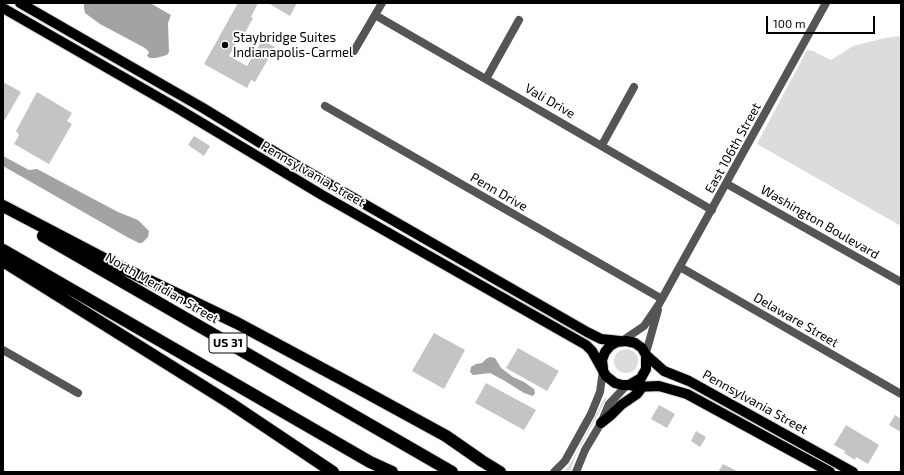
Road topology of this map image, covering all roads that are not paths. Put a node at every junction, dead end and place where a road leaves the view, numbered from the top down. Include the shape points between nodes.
1 (20, 3) edge
2 (382, 3) edge
3 (826, 3) edge
4 (3, 8) edge
5 (375, 15) junction
6 (519, 20) dead end
7 (354, 51) dead end
8 (486, 79) junction
9 (634, 87) dead end
10 (325, 106) dead end
11 (602, 145) junction
12 (727, 184) junction
13 (3, 206) edge
14 (712, 210) junction
15 (3, 213) edge
16 (3, 250) edge
17 (3, 261) edge
18 (680, 267) junction
19 (901, 282) edge
20 (660, 302) junction
21 (621, 341) junction
22 (4, 354) edge
23 (646, 354) junction
24 (603, 369) junction
25 (628, 385) junction
26 (643, 386) junction
27 (78, 393) dead end
28 (901, 394) edge
29 (600, 423) junction
30 (370, 462) junction
31 (334, 472) edge
32 (385, 472) edge
33 (392, 472) edge
34 (452, 472) edge
35 (500, 472) edge
36 (554, 472) edge
37 (576, 472) edge
38 (830, 472) edge
39 (853, 472) edge

1 - 21 main road, Pennsylvania Street via 587,332 604,339
2 - 5 street
3 - 12 street, East 106th Street
4 - 24 main road, Pennsylvania Street via 322,195 586,345
5 - 7 street
5 - 8 street, Vali Drive
6 - 8 street
8 - 11 street, Vali Drive
9 - 11 street
10 - 20 street, Penn Drive
11 - 14 street, Vali Drive
12 - 14 street, East 106th Street
12 - 19 street, Washington Boulevard
13 - 35 highway via 112,263 237,323 446,436
14 - 18 street, East 106th Street
15 - 34 highway, North Meridian Street / US 31
16 - 30 highway, US 31
17 - 31 highway via 230,403
18 - 20 street, East 106th Street
18 - 28 street, Delaware Street
20 - 21 street, East 106th Street via 644,326
20 - 23 street, East 106th Street
21 - 23 main road via 635,343
21 - 24 main road via 610,346 605,352 602,360
22 - 27 street
23 - 25 main road via 644,374
23 - 39 main road, Pennsylvania Street via 662,370 689,381
24 - 25 main road via 612,381
24 - 36 street via 600,392 591,414 565,461
25 - 26 main road, Pennsylvania Street
25 - 29 street via 609,404
26 - 29 main road via 637,394
26 - 38 main road, Pennsylvania Street via 659,386 692,396
29 - 37 street
30 - 32 highway, US 31
30 - 33 highway

